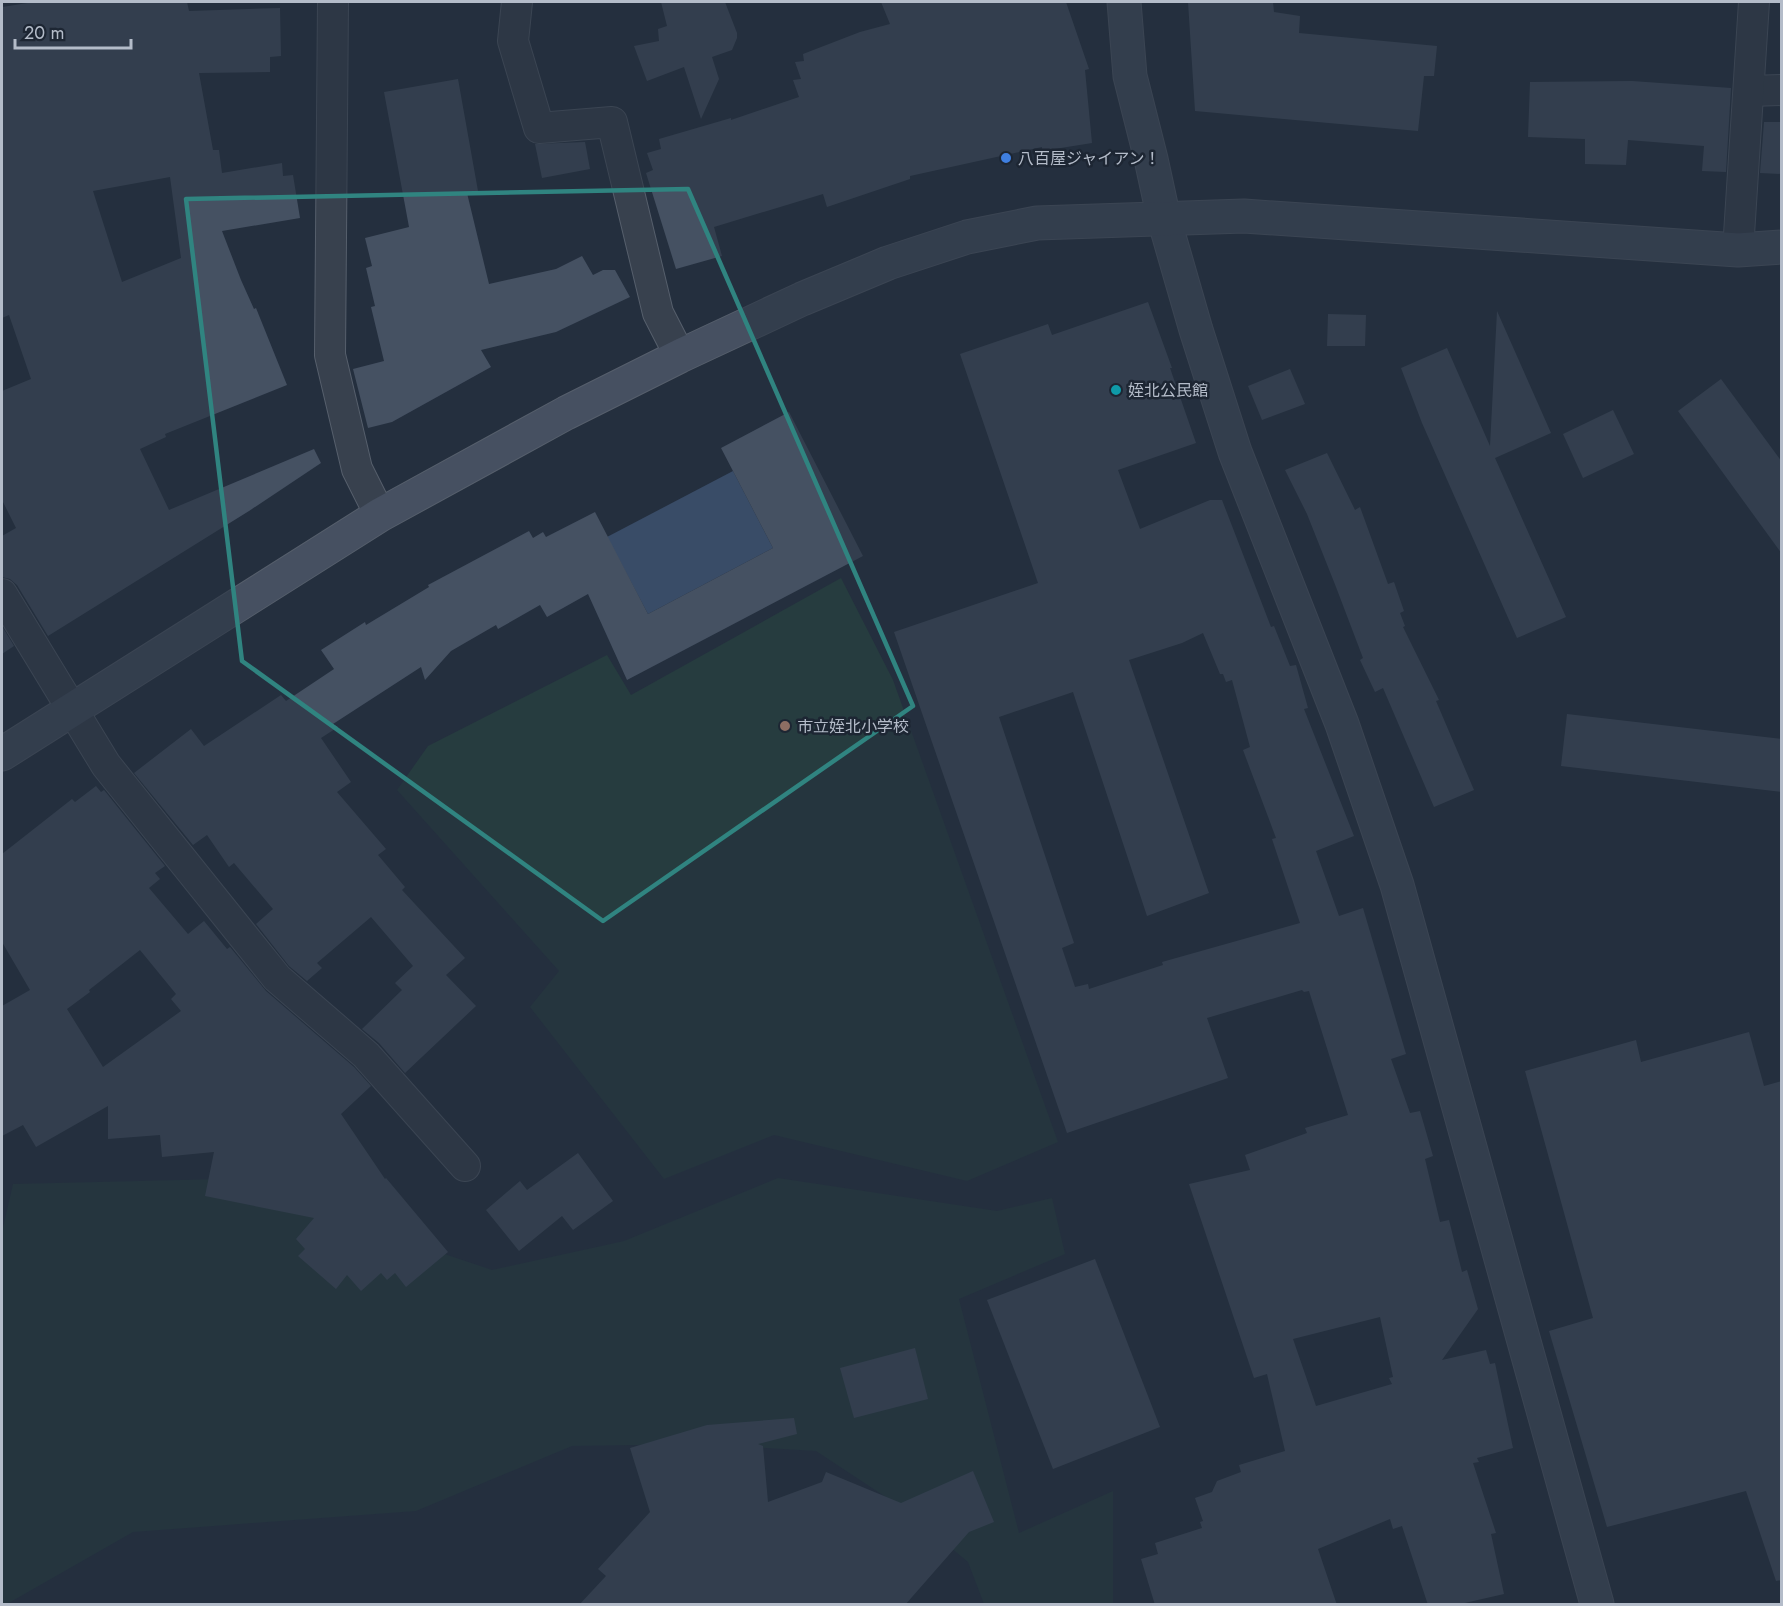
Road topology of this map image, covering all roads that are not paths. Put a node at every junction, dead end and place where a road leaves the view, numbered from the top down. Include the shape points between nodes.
1 (333, 2) edge
2 (517, 2) edge
3 (1124, 2) edge
4 (1754, 2) edge
5 (1782, 90) edge
6 (1749, 91) junction
7 (1164, 219) junction
8 (1782, 247) edge
9 (1738, 250) junction
10 (680, 356) junction
11 (380, 515) junction
12 (2, 594) edge
13 (72, 710) junction
14 (2, 754) edge
15 (465, 1166) dead end
16 (1596, 1605) edge

1 - 11 street via 330,355 357,469
2 - 10 street via 513,40 539,128 612,122 658,313
3 - 7 street via 1130,76
4 - 6 street
5 - 6 street
6 - 9 street
7 - 9 street via 1244,216
7 - 10 street via 1037,223 967,237 888,263
7 - 16 street via 1235,452 1342,724 1397,885
8 - 9 street
10 - 11 street via 566,413
11 - 13 street
12 - 13 street
13 - 14 street
13 - 15 street via 106,765 277,978 366,1055

